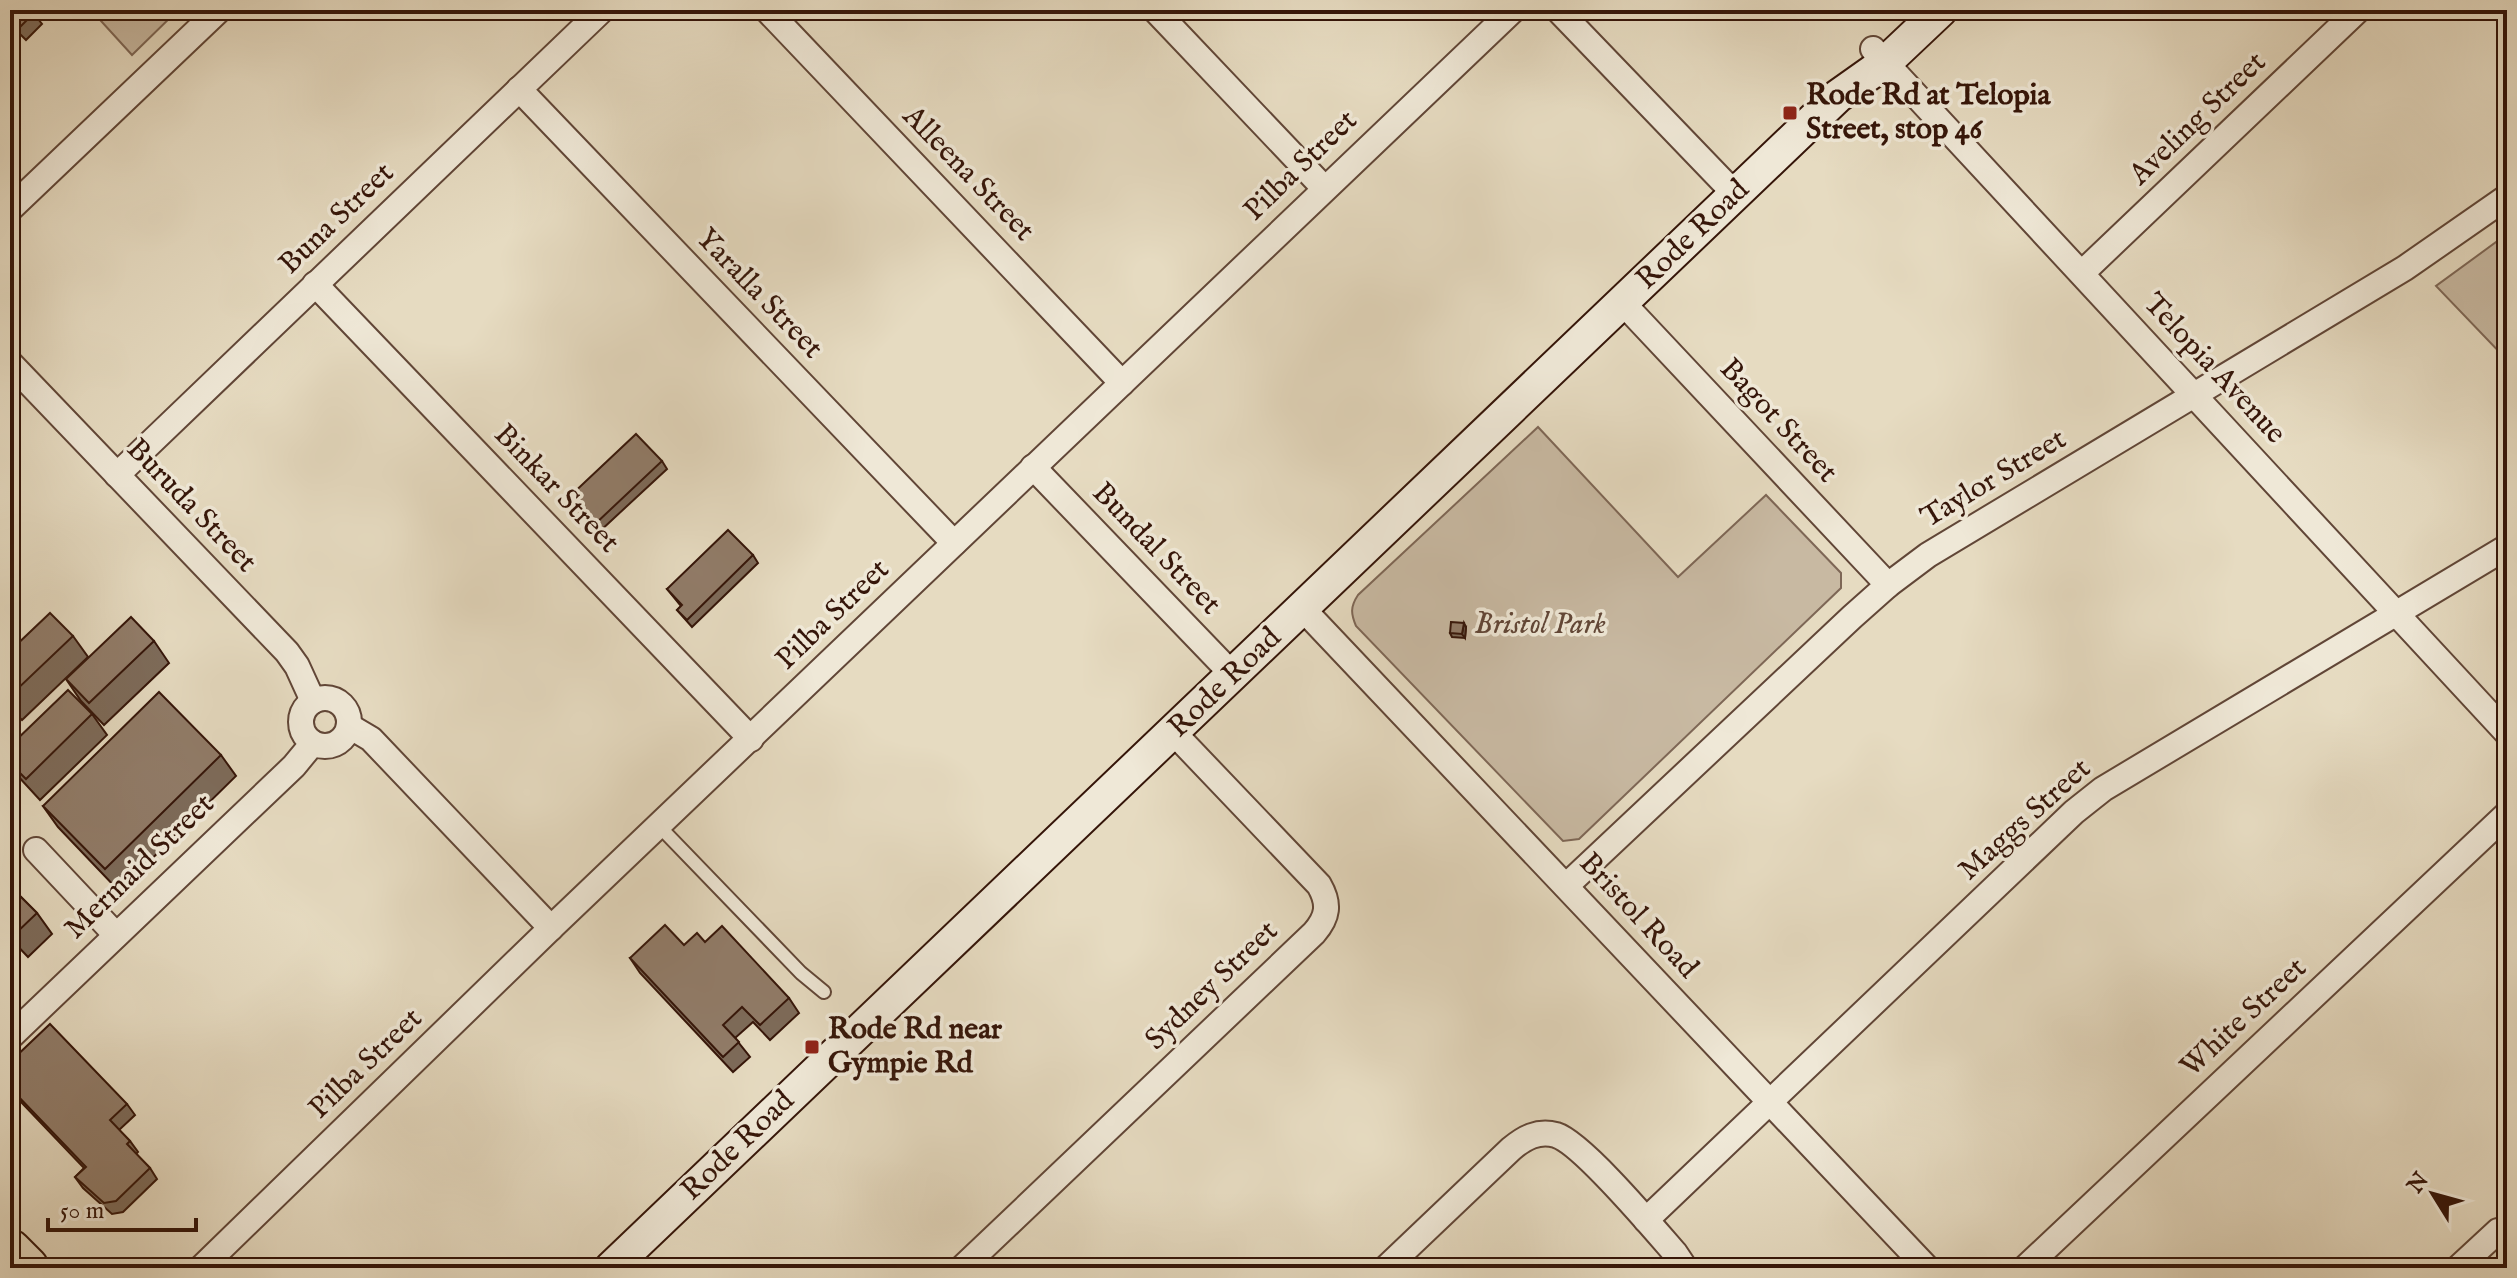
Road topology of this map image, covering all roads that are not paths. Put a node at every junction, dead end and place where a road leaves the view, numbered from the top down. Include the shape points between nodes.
1 (219, 10) edge
2 (602, 10) edge
3 (767, 10) edge
4 (1155, 10) edge
5 (1513, 10) edge
6 (1558, 10) edge
7 (1914, 10) edge
8 (1941, 10) edge
9 (2358, 10) edge
10 (1880, 56) junction
11 (519, 89) junction
12 (1324, 188) junction
13 (1735, 194) junction
14 (2507, 197) edge
15 (10, 209) edge
16 (2082, 273) junction
17 (315, 284) junction
18 (1622, 302) junction
19 (10, 363) edge
20 (1122, 383) junction
21 (2196, 396) junction
22 (1033, 467) junction
23 (117, 475) junction
24 (954, 543) junction
25 (2507, 547) edge
26 (1888, 585) junction
27 (1302, 608) junction
28 (2396, 613) junction
29 (1233, 675) junction
30 (313, 701) junction
31 (349, 726) junction
32 (1173, 732) junction
33 (2507, 733) edge
34 (751, 739) junction
35 (313, 743) junction
36 (2507, 814) edge
37 (659, 826) junction
38 (36, 850) dead end
39 (1566, 886) junction
40 (551, 928) junction
41 (116, 935) junction
42 (824, 992) dead end
43 (10, 1037) edge
44 (1770, 1102) junction
45 (1646, 1220) junction
46 (2498, 1231) dead end
47 (10, 1251) edge
48 (27, 1268) edge
49 (201, 1268) edge
50 (611, 1268) edge
51 (962, 1268) edge
52 (1386, 1268) edge
53 (1685, 1268) edge
54 (1927, 1268) edge
55 (2025, 1268) edge
56 (2458, 1268) edge

1 - 15 street
2 - 11 street, Buna Street
3 - 20 street, Alleena Street
4 - 12 street
5 - 12 street, Pilba Street
6 - 13 street
7 - 10 main road, Rode Road
8 - 10 main road, Rode Road
9 - 16 street, Aveling Street
10 - 13 main road, Rode Road
10 - 16 street, Telopia Avenue
11 - 17 street, Buna Street
11 - 24 street, Yaralla Street
12 - 20 street, Pilba Street
13 - 18 main road, Rode Road
14 - 21 street, Taylor Street via 2405,268
16 - 21 street, Telopia Avenue
17 - 23 street, Buna Street
17 - 34 street, Binkar Street
18 - 26 street, Bagot Street
18 - 27 main road, Rode Road
19 - 23 street, Buruda Street
20 - 22 street, Pilba Street
21 - 26 street, Taylor Street via 1928,555
21 - 28 street, Telopia Avenue
22 - 24 street, Pilba Street
22 - 29 street, Bundal Street
23 - 30 street, Buruda Street via 287,652
24 - 34 street, Pilba Street
25 - 28 street, Maggs Street
26 - 39 street, Taylor Street
27 - 29 main road, Rode Road
27 - 39 street, Bristol Road
28 - 33 street, Telopia Avenue
28 - 44 street, Maggs Street via 2103,789
29 - 32 main road, Rode Road
30 - 31 street via 335,700 347,711
30 - 35 street via 301,722
31 - 35 street via 335,743
31 - 40 street via 371,739
32 - 50 main road, Rode Road
32 - 51 street, Sydney Street via 1319,885 1325,918
34 - 37 street, Pilba Street
35 - 41 street, Mermaid Street
36 - 55 street, White Street
37 - 40 street, Pilba Street
37 - 42 lane
38 - 41 street
39 - 44 street, Bristol Road
40 - 49 street, Pilba Street
41 - 43 street, Mermaid Street
44 - 45 street, Maggs Street
44 - 54 street, Bristol Road
45 - 52 street via 1569,1142 1543,1133 1511,1149
45 - 53 street
46 - 56 street
47 - 48 highway

